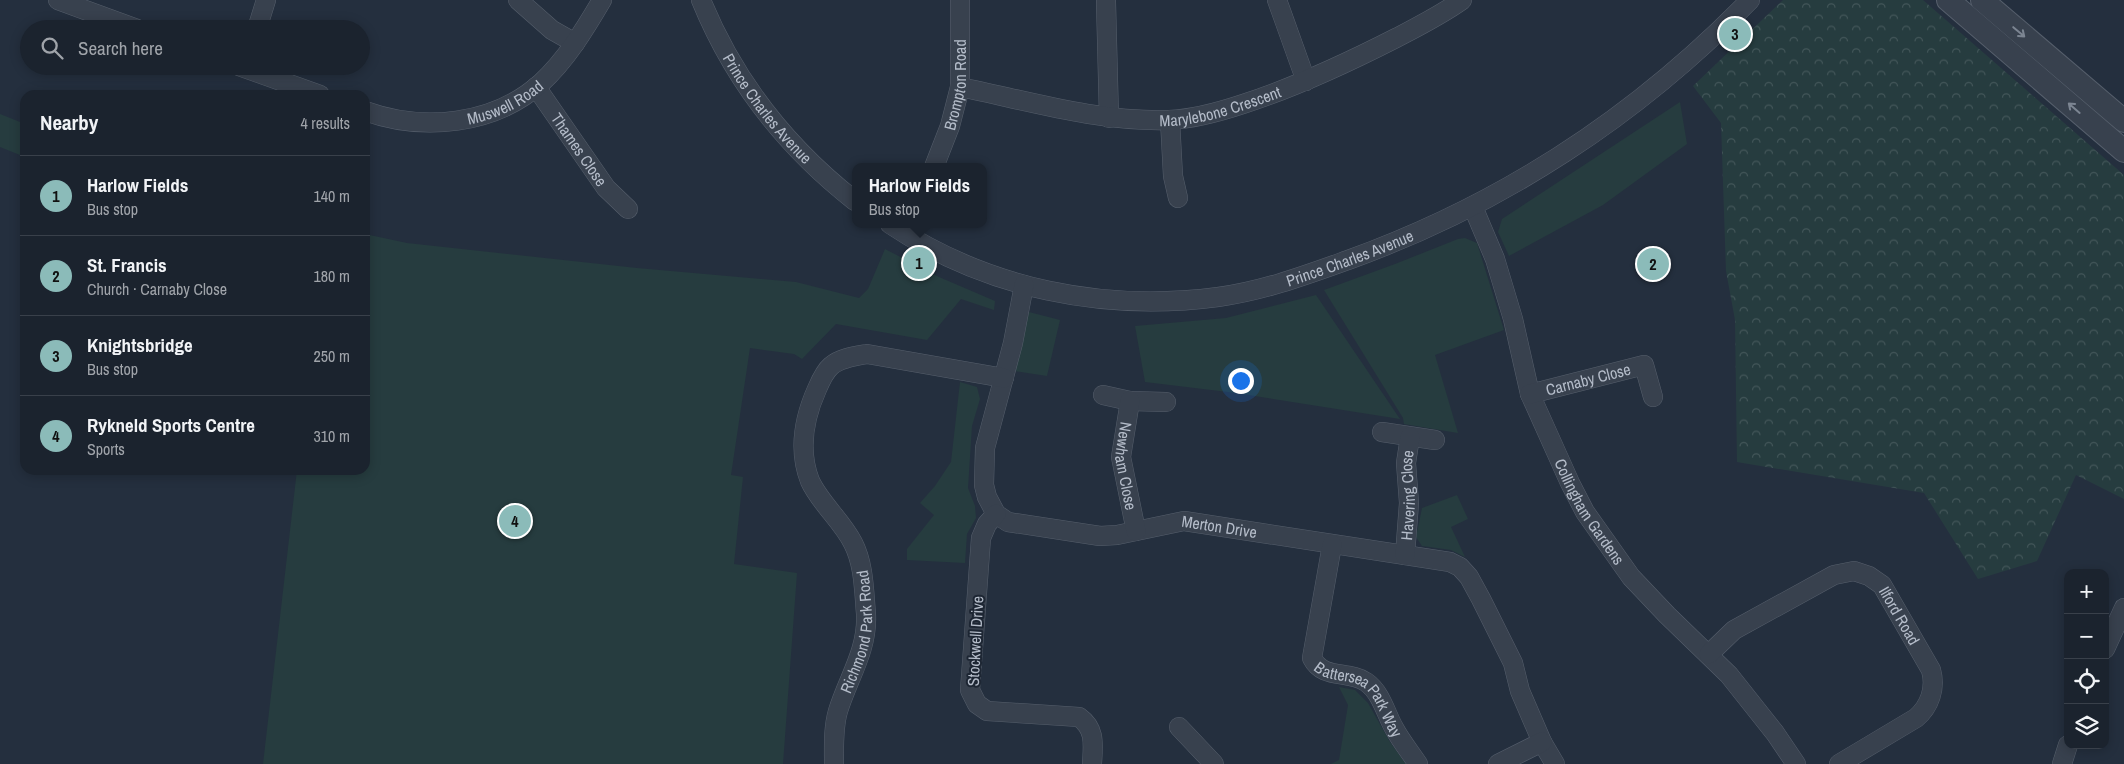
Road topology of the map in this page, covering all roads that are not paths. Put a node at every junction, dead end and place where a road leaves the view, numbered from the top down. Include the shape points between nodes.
1 (58, 0) edge
2 (266, 0) edge
3 (518, 0) edge
4 (602, 0) edge
5 (701, 0) edge
6 (960, 0) edge
7 (1278, 0) edge
8 (1462, 0) edge
9 (1750, 0) edge
10 (1948, 0) edge
11 (1982, 0) edge
12 (1106, 2) dead end
13 (112, 20) edge
14 (260, 20) edge
15 (575, 43) junction
16 (264, 75) edge
17 (1306, 81) junction
18 (536, 87) junction
19 (960, 87) junction
20 (306, 90) edge
21 (2121, 112) edge
22 (370, 113) edge
23 (1109, 118) junction
24 (1170, 120) junction
25 (2098, 129) junction
26 (2124, 151) edge
27 (936, 163) edge
28 (1178, 198) dead end
29 (852, 199) edge
30 (1473, 207) junction
31 (628, 209) dead end
32 (900, 228) edge
33 (1024, 285) junction
34 (1004, 378) junction
35 (1530, 394) junction
36 (1103, 395) dead end
37 (1653, 397) dead end
38 (1130, 401) junction
39 (1166, 402) dead end
40 (1382, 432) dead end
41 (1410, 437) junction
42 (1435, 440) dead end
43 (996, 514) junction
44 (1136, 530) junction
45 (1332, 546) junction
46 (1405, 555) junction
47 (2124, 608) edge
48 (2109, 640) edge
49 (1709, 654) junction
50 (1179, 727) dead end
51 (1542, 742) junction
52 (2067, 749) edge
53 (1203, 760) edge
54 (834, 764) edge
55 (1092, 764) edge
56 (1418, 764) edge
57 (1498, 764) edge
58 (1555, 764) edge
59 (1796, 764) edge
60 (1839, 764) edge
61 (2062, 764) edge

1 - 13 street
2 - 14 street
3 - 15 street via 552,30
4 - 15 street, Muswell Road
5 - 29 street, Prince Charles Avenue via 731,64 753,95 801,154
6 - 19 street, Brompton Road
7 - 17 street
8 - 17 street, Marylebone Crescent via 1366,54
9 - 30 street, Prince Charles Avenue via 1694,56 1615,119 1536,172
25 -> 10 street
11 -> 21 street
12 - 23 street
15 - 18 street, Muswell Road
16 - 20 street
17 - 24 street, Marylebone Crescent via 1201,116
18 - 22 street, Muswell Road via 502,107 448,122 400,122
18 - 31 street, Thames Close via 606,188
19 - 23 street, Marylebone Crescent
19 - 27 street, Brompton Road
21 - 25 street
23 - 24 street, Marylebone Crescent
24 - 28 street via 1173,176
25 - 26 street
30 - 33 street, Prince Charles Avenue via 1411,236 1306,275 1220,296 1122,301
30 - 35 street, Collingham Gardens via 1495,259
32 - 33 street, Prince Charles Avenue via 956,261
33 - 34 street
34 - 43 street via 985,448 984,484
34 - 54 street, Richmond Park Road via 867,354 849,357 831,366 808,408 804,431 810,482 853,543 861,564 866,616 858,663 838,712
35 - 37 street, Carnaby Close via 1644,366
35 - 49 street, Collingham Gardens via 1570,483 1600,535 1642,590
36 - 38 street, Newham Close
38 - 39 street, Newham Close
38 - 44 street, Newham Close via 1121,456
40 - 41 street, Havering Close
41 - 42 street, Havering Close
41 - 46 street, Havering Close via 1406,462 1409,503
43 - 44 street, Merton Drive via 1008,522 1100,536
43 - 55 street, Stockwell Drive via 981,538 970,690 977,704 987,710 1079,717 1092,731
44 - 45 street, Merton Drive via 1184,522
45 - 46 street, Merton Drive
45 - 56 street, Battersea Park Way via 1312,658 1323,671 1366,682 1379,697 1394,728
46 - 51 street, Merton Drive via 1450,562 1469,577 1513,664 1520,691
47 - 48 street
49 - 59 street, Collingham Gardens via 1749,698
49 - 60 street, Ilford Road via 1734,630 1834,575 1854,571 1876,580 1887,592 1931,670 1932,694 1916,718
50 - 53 street
51 - 57 street
51 - 58 street, Merton Drive
52 - 61 street

